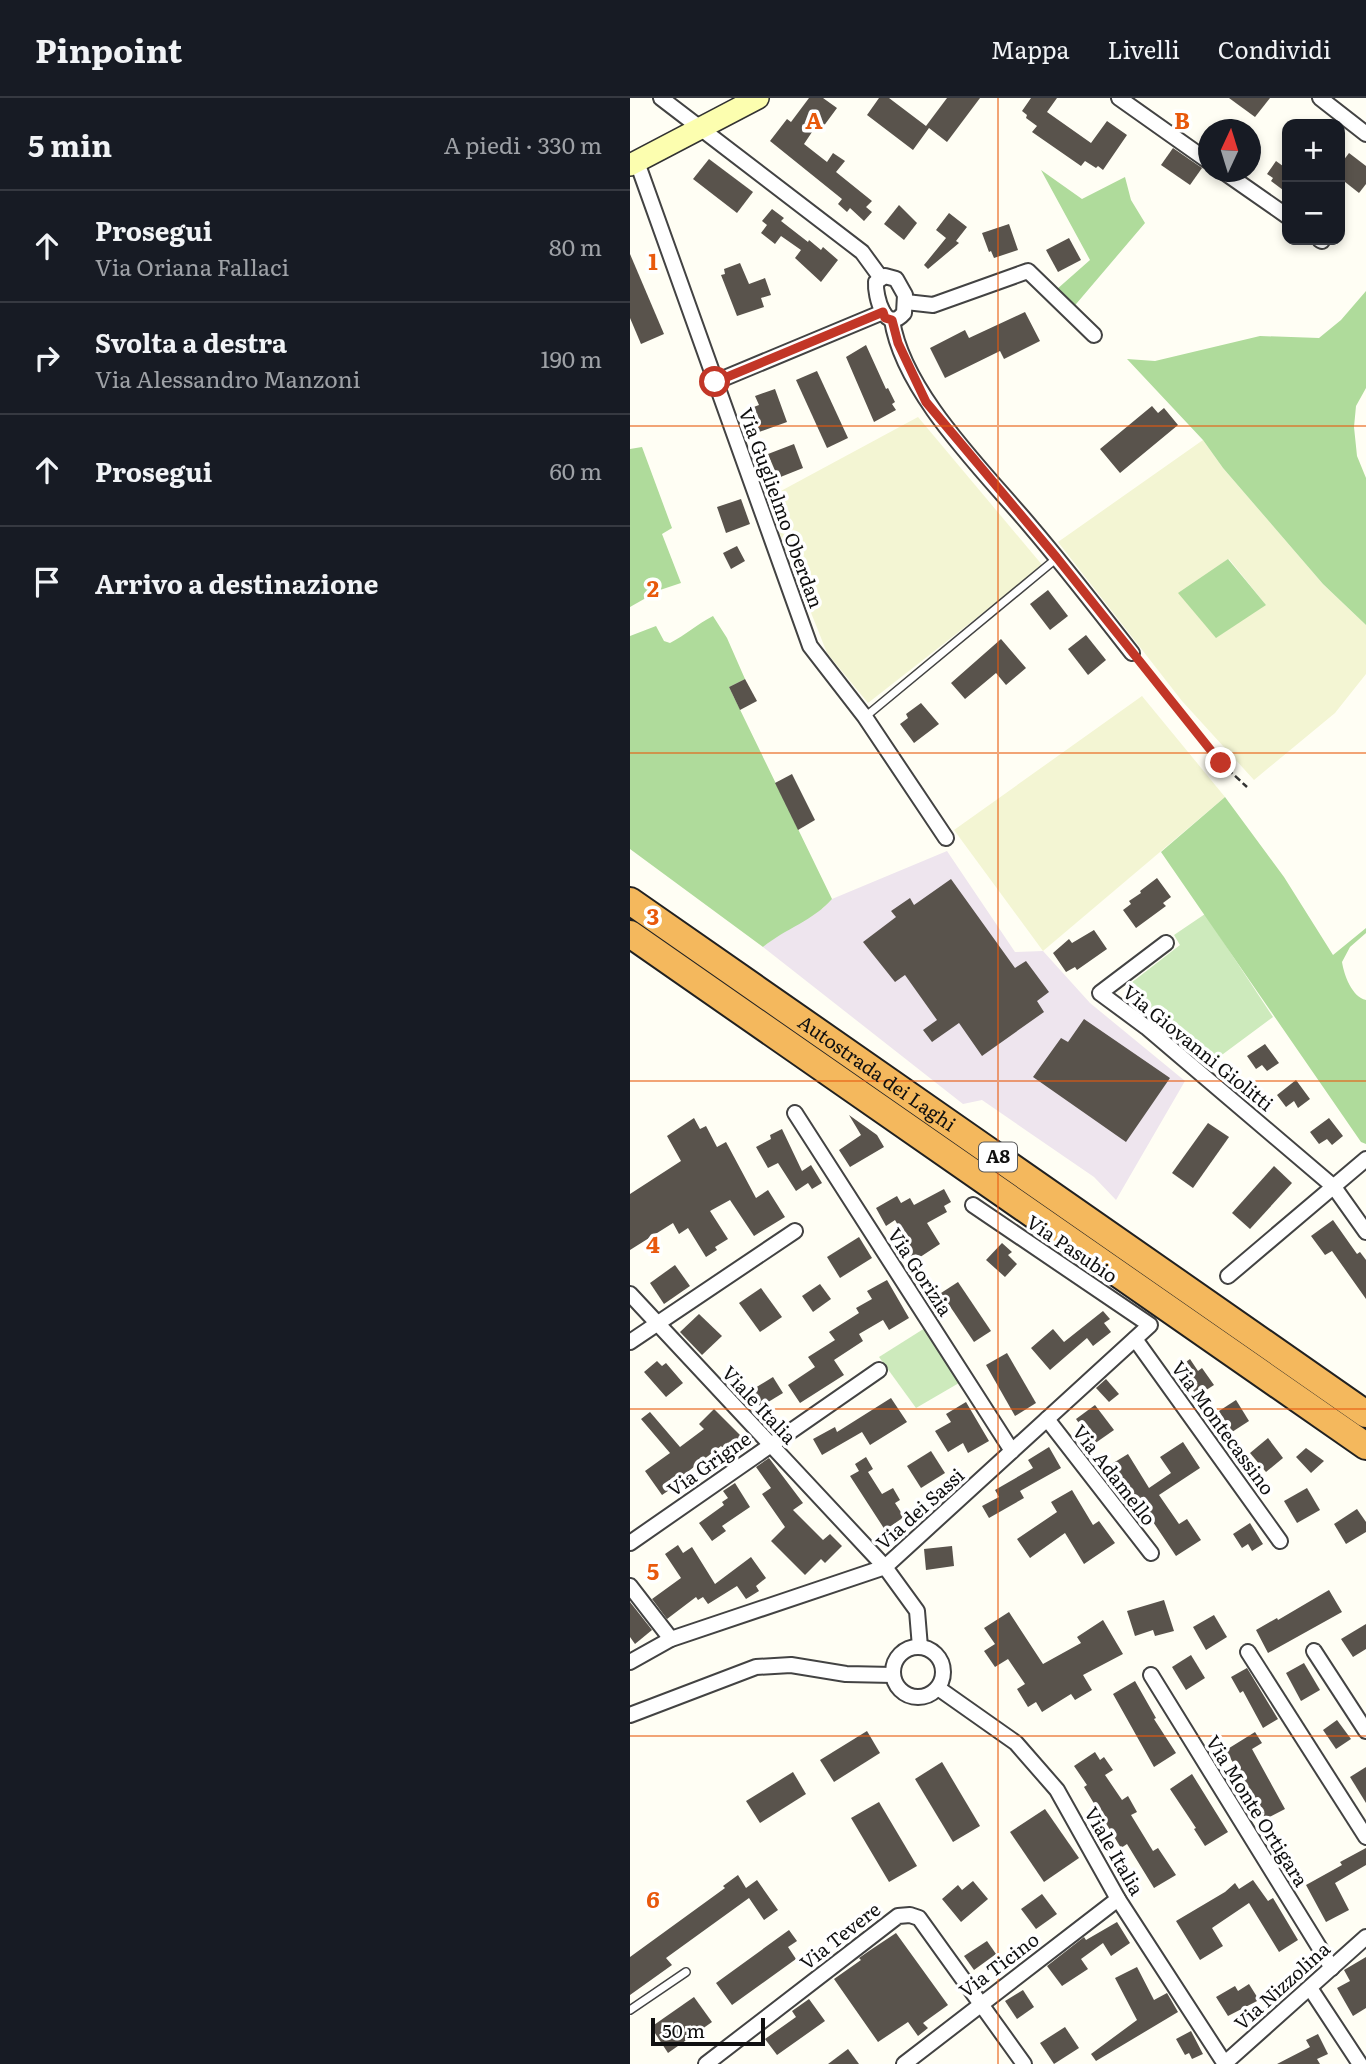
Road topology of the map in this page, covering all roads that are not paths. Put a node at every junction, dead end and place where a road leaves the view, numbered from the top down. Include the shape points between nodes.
1 (661, 98) edge
2 (758, 98) edge
3 (1119, 98) edge
4 (1320, 98) edge
5 (700, 128) junction
6 (1366, 134) edge
7 (1198, 153) edge
8 (634, 163) edge
9 (1238, 182) edge
10 (1282, 213) edge
11 (881, 278) junction
12 (905, 302) junction
13 (888, 316) junction
14 (1094, 335) dead end
15 (715, 382) junction
16 (1057, 558) junction
17 (1132, 653) road end
18 (865, 716) junction
19 (946, 838) dead end
20 (630, 901) edge
21 (630, 934) edge
22 (1166, 943) dead end
23 (795, 1113) dead end
24 (1366, 1159) edge
25 (1334, 1186) junction
26 (973, 1205) dead end
27 (795, 1231) dead end
28 (1366, 1232) edge
29 (1228, 1276) dead end
30 (630, 1294) edge
31 (658, 1324) junction
32 (1150, 1325) joint
33 (1135, 1339) junction
34 (630, 1342) edge
35 (878, 1370) dead end
36 (1366, 1414) edge
37 (1047, 1419) junction
38 (769, 1445) junction
39 (1366, 1446) edge
40 (1012, 1451) junction
41 (1280, 1541) dead end
42 (630, 1543) edge
43 (1151, 1553) dead end
44 (885, 1567) junction
45 (630, 1586) edge
46 (671, 1639) junction
47 (920, 1647) junction
48 (1314, 1651) dead end
49 (1248, 1652) dead end
50 (630, 1662) edge
51 (893, 1675) junction
52 (1150, 1675) dead end
53 (938, 1688) junction
54 (630, 1715) edge
55 (1366, 1731) edge
56 (1366, 1837) edge
57 (1118, 1899) junction
58 (1366, 1937) edge
59 (1332, 1968) junction
60 (687, 1972) dead end
61 (1310, 1987) junction
62 (979, 2004) junction
63 (630, 2010) edge
64 (706, 2064) edge
65 (904, 2064) edge
66 (1024, 2064) edge
67 (1225, 2064) edge
68 (1360, 2064) edge

1 - 5 street
2 - 5 street
3 - 7 street
4 - 6 street
5 - 8 street
5 - 11 street via 862,252
8 - 15 street, Via Guglielmo Oberdan
9 - 10 street
11 - 12 street via 893,277 899,282
11 - 13 street via 875,286
12 - 13 street via 902,316
12 - 14 street via 933,305 1028,271
13 - 15 street
13 - 16 street via 926,402
15 - 18 street, Via Guglielmo Oberdan via 810,646
16 - 17 street
16 - 18 lane
18 - 19 street, Via Guglielmo Oberdan
20 - 36 highway, Autostrada dei Laghi / A8
21 - 39 highway, Autostrada dei Laghi / A8
22 - 25 street, Via Giovanni Giolitti via 1100,993
23 - 40 street, Via Gorizia
24 - 25 street
25 - 28 street, Via Giovanni Giolitti
25 - 29 street
26 - 32 street, Via Pasubio
27 - 31 street
30 - 31 street, Viale Italia
31 - 34 street
31 - 38 street, Viale Italia
32 - 33 street, Via dei Sassi
33 - 37 street, Via dei Sassi
33 - 41 street, Via Montecassino
35 - 38 street, Via Grigne
37 - 40 street, Via dei Sassi
37 - 43 street, Via Adamello
38 - 42 street, Via Grigne
38 - 44 street, Viale Italia
40 - 44 street, Via dei Sassi
44 - 46 street, Via dei Sassi
44 - 47 street, Viale Italia via 917,1611
45 - 46 street
46 - 50 street, Via dei Sassi
47 - 51 street via 901,1653
47 - 53 street via 930,1650 942,1665
48 - 55 street
49 - 56 street
51 - 53 street via 899,1689 916,1697
51 - 54 street via 846,1674 792,1665 756,1667
52 - 59 street, Via Monte Ortigara
53 - 57 street, Viale Italia via 1016,1743 1057,1790
57 - 62 street, Via Ticino
57 - 67 street, Viale Italia
58 - 59 street, Via Nizzolina
59 - 61 street, Via Nizzolina
60 - 63 lane
61 - 67 street, Via Nizzolina
61 - 68 street
62 - 64 street, Via Tevere via 919,1918 898,1916
62 - 65 street, Via Ticino
62 - 66 street, Via Tevere

